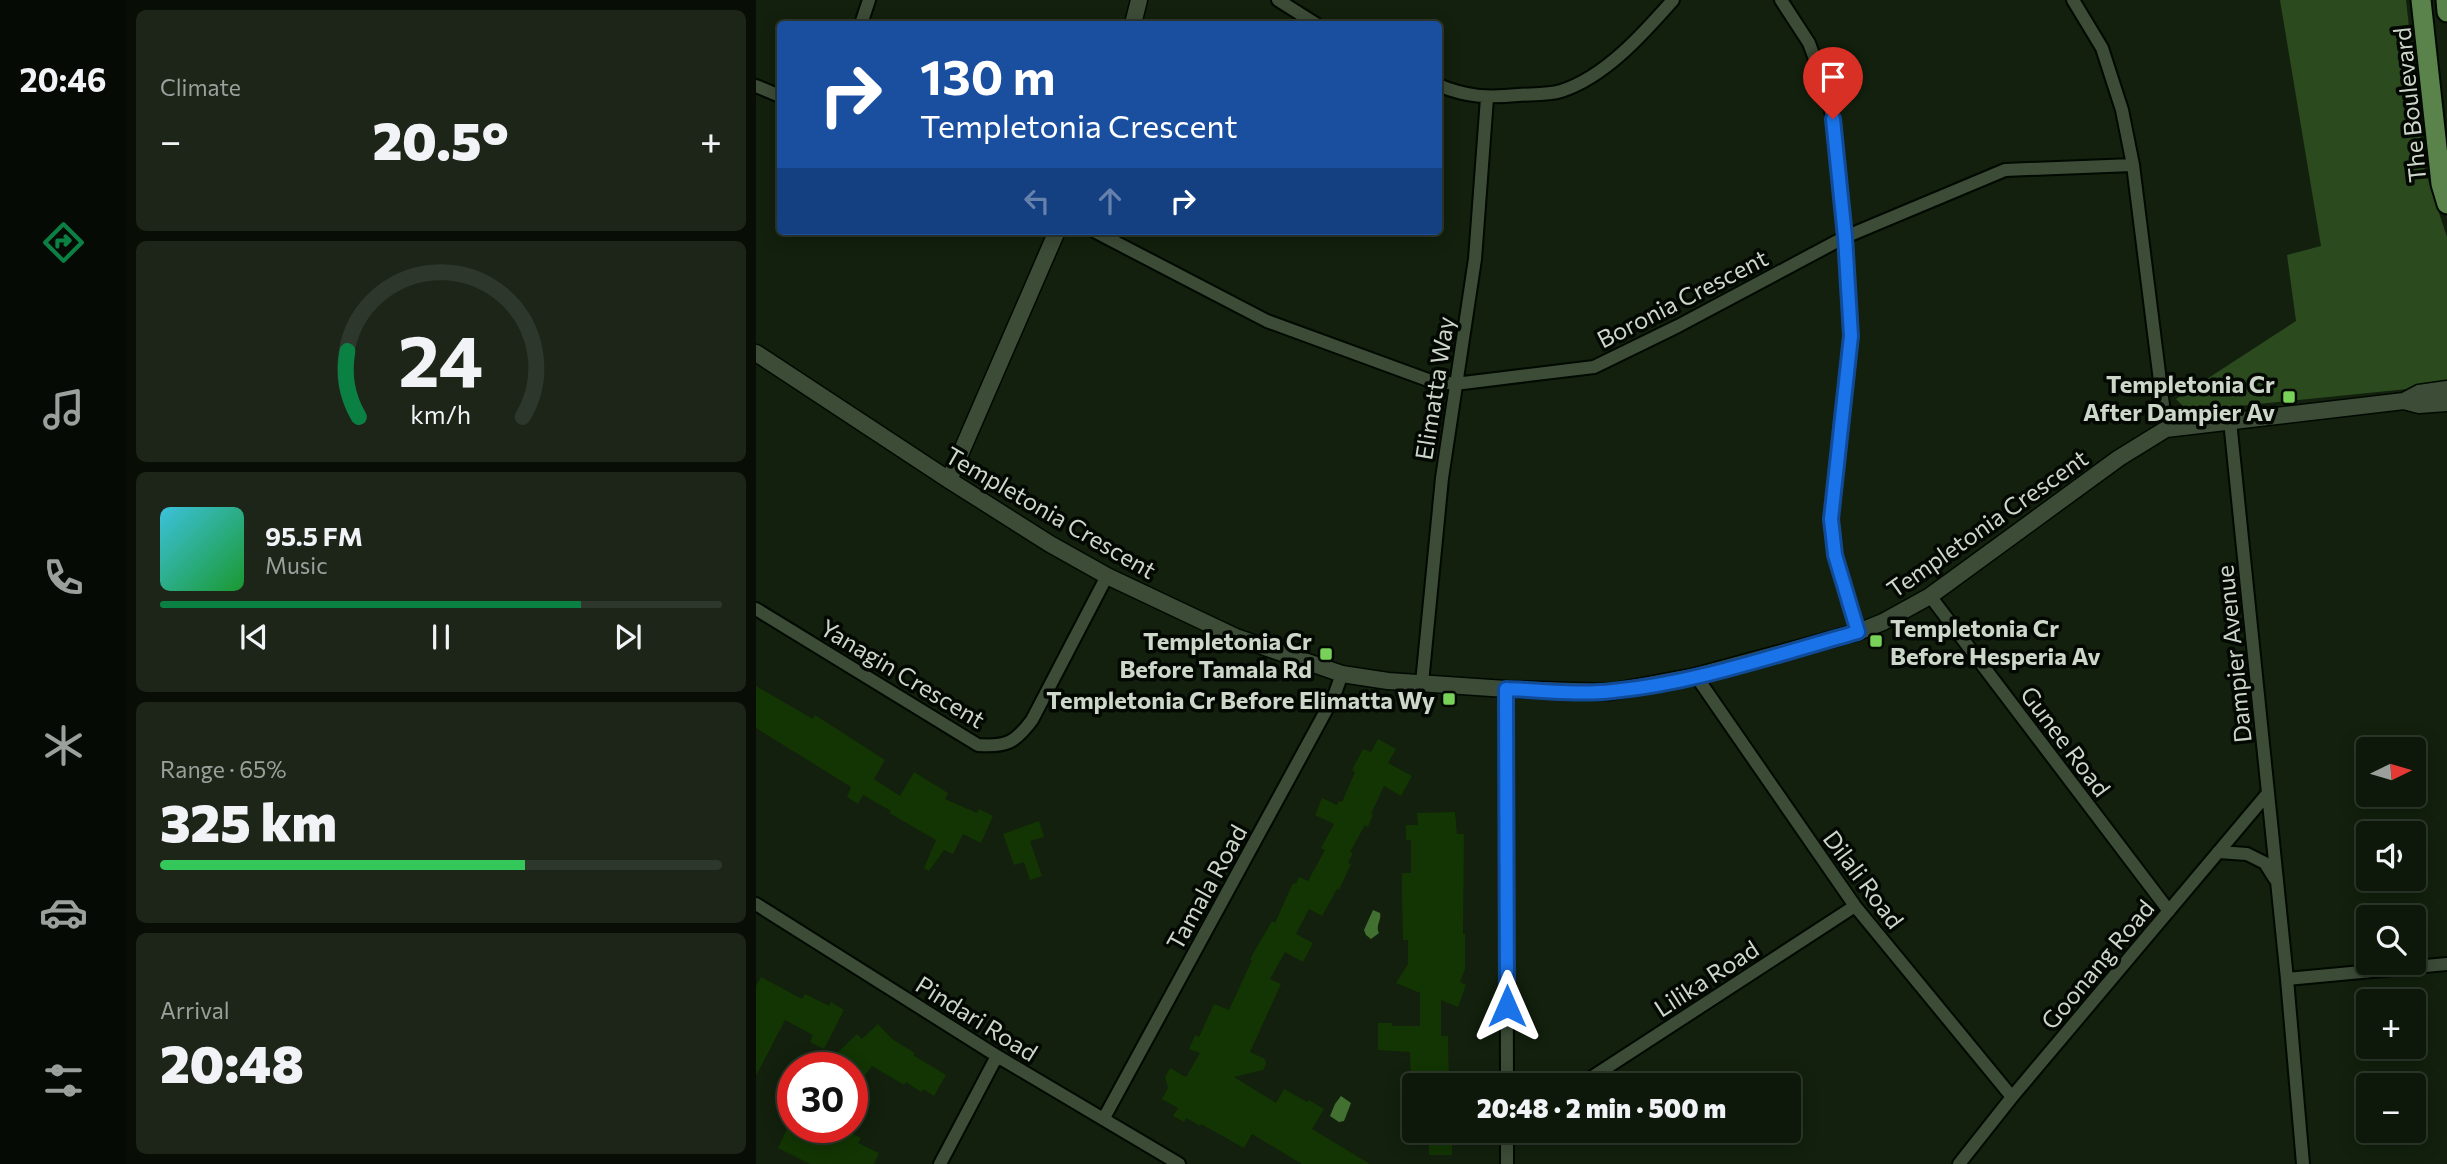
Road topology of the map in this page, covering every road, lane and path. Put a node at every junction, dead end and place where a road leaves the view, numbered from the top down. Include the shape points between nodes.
1 (869, 0) edge
2 (1139, 0) edge
3 (1278, 0) edge
4 (1673, 0) edge
5 (1781, 0) edge
6 (2073, 0) edge
7 (2421, 0) edge
8 (2446, 0) edge
9 (2447, 12) edge
10 (862, 21) edge
11 (1134, 21) edge
12 (1311, 21) edge
13 (756, 86) edge
14 (1442, 87) edge
15 (777, 95) edge
16 (1487, 98) junction
17 (2133, 165) junction
18 (2447, 204) edge
19 (1055, 235) edge
20 (1102, 235) edge
21 (1845, 237) junction
22 (756, 354) edge
23 (1455, 384) junction
24 (2447, 389) edge
25 (2404, 401) junction
26 (2447, 403) edge
27 (2230, 421) junction
28 (2166, 429) junction
29 (949, 481) junction
30 (1107, 576) junction
31 (1930, 596) junction
32 (756, 609) edge
33 (1858, 632) junction
34 (1342, 674) junction
35 (1696, 676) junction
36 (1422, 683) junction
37 (1506, 689) junction
38 (2268, 793) junction
39 (2218, 852) junction
40 (2277, 883) junction
41 (756, 904) edge
42 (1854, 906) junction
43 (2169, 911) junction
44 (2447, 964) edge
45 (2287, 979) junction
46 (997, 1056) junction
47 (1507, 1073) edge
48 (1598, 1073) edge
49 (2012, 1097) junction
50 (1104, 1118) junction
51 (1508, 1143) edge
52 (1961, 1163) edge
53 (940, 1164) edge
54 (1179, 1164) edge
55 (1507, 1164) edge
56 (2303, 1164) edge

1 - 10 street
2 - 11 street
3 - 12 street
4 - 16 street via 1606,68 1560,91
5 - 21 street via 1809,43 1823,81 1833,119
6 - 17 street via 2102,48
7 - 18 main road, The Boulevard
8 - 9 main road, The Boulevard
13 - 15 street
14 - 16 street
16 - 23 street, Elimatta Way via 1475,259
17 - 21 street, Boronia Crescent via 2005,170
17 - 28 street
19 - 29 street
20 - 23 street, Boronia Crescent via 1267,321 1429,380
21 - 23 street, Boronia Crescent via 1594,367
21 - 33 street via 1851,336 1831,519 1835,555
22 - 29 street, Templetonia Crescent
23 - 36 street, Elimatta Way
24 - 25 street, Templetonia Crescent via 2419,393
25 - 26 street, Templetonia Crescent
25 - 27 street, Templetonia Crescent
27 - 28 street, Templetonia Crescent
27 - 38 street, Dampier Avenue
28 - 31 street, Templetonia Crescent
29 - 30 street, Templetonia Crescent
30 - 32 street, Yanagin Crescent via 1032,720 1021,735 994,746 978,745
30 - 34 street, Templetonia Crescent via 1236,637
31 - 33 street, Templetonia Crescent
31 - 43 street, Gunee Road
33 - 35 street, Templetonia Crescent
34 - 36 street, Templetonia Crescent
34 - 50 street, Tamala Road
35 - 37 street, Templetonia Crescent via 1610,692
35 - 42 street, Dilali Road
36 - 37 street, Templetonia Crescent
37 - 47 street
38 - 39 street, Goonang Road
38 - 40 street, Dampier Avenue
39 - 40 street via 2247,855 2265,863
39 - 43 street, Goonang Road
40 - 45 street, Dampier Avenue
41 - 46 street, Pindari Road
42 - 48 street, Lilika Road
42 - 49 street, Dilali Road
43 - 49 street, Goonang Road
44 - 45 street
45 - 56 street, Dampier Avenue
46 - 50 street, Pindari Road
46 - 53 street
49 - 52 street, Goonang Road
50 - 54 street, Pindari Road
51 - 55 street

